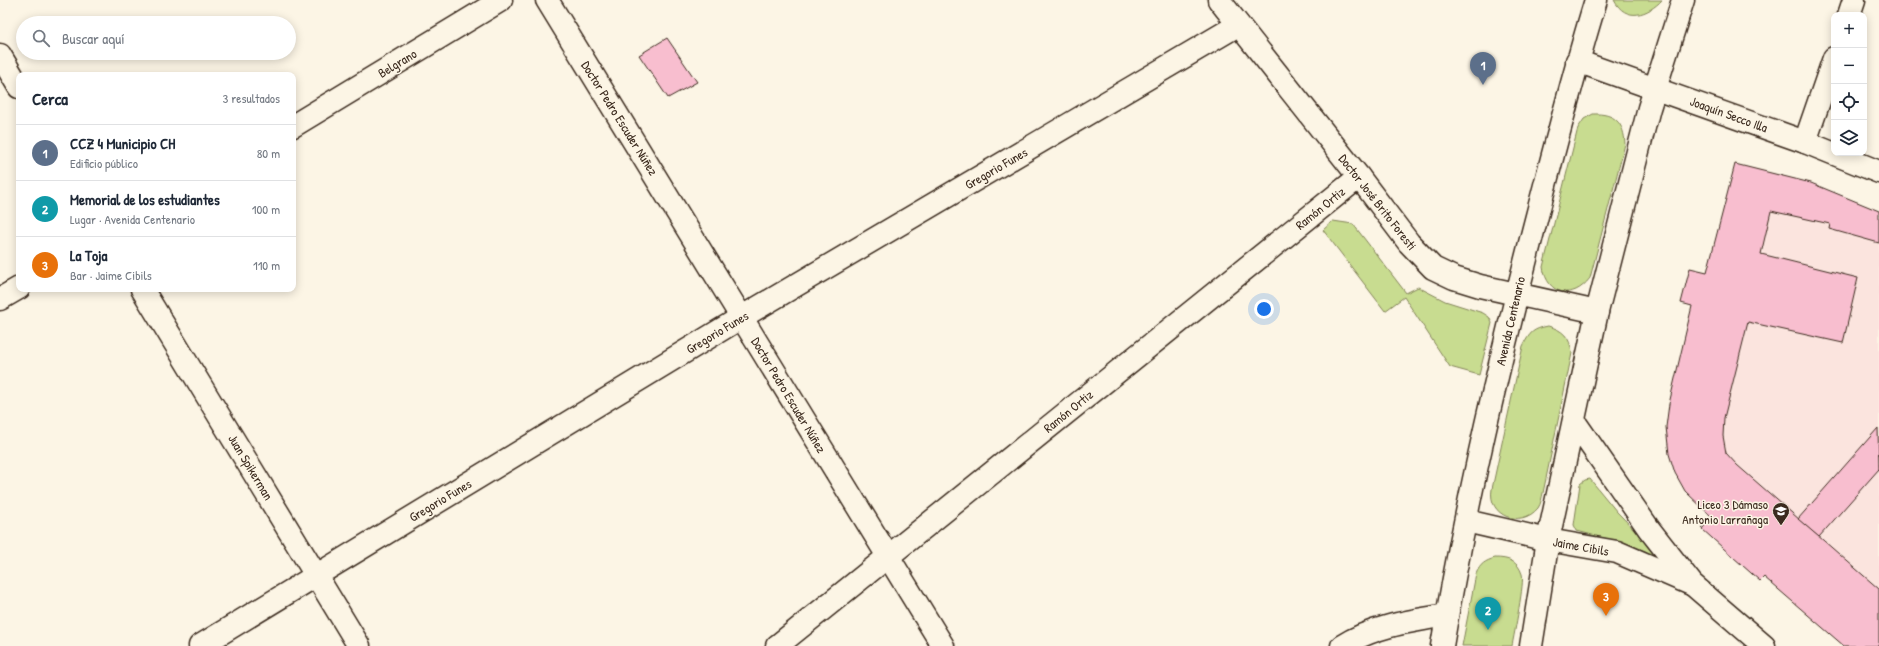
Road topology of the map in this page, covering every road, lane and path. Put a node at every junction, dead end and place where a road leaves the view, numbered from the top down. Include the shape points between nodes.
1 (501, 0) edge
2 (547, 0) edge
3 (1218, 0) edge
4 (1596, 0) edge
5 (1683, 0) edge
6 (1854, 0) edge
7 (1850, 12) edge
8 (1238, 25) junction
9 (0, 55) edge
10 (1577, 61) junction
11 (1831, 67) edge
12 (16, 82) edge
13 (1655, 87) junction
14 (296, 124) edge
15 (1805, 142) junction
16 (1879, 172) edge
17 (1359, 177) junction
18 (16, 290) edge
19 (144, 292) edge
20 (1516, 294) junction
21 (0, 299) edge
22 (1597, 312) junction
23 (742, 317) junction
24 (1574, 421) junction
25 (1466, 521) junction
26 (1548, 540) junction
27 (888, 556) junction
28 (316, 574) junction
29 (1692, 584) junction
30 (1447, 615) junction
31 (200, 646) edge
32 (359, 646) edge
33 (777, 646) edge
34 (943, 646) edge
35 (1342, 646) edge
36 (1442, 646) edge
37 (1531, 646) edge
38 (1764, 646) edge

1 - 14 street, Belgrano
2 - 23 street, Doctor Pedro Escuder Núñez
3 - 8 street, Doctor José Brito Foresti
4 - 10 street, Avenida Centenario
5 - 13 street
6 - 7 street
8 - 17 street, Doctor José Brito Foresti
8 - 23 street, Gregorio Funes
9 - 12 street
10 - 13 street, Joaquín Secco Illa
10 - 20 street, Avenida Centenario
11 - 15 street
13 - 15 street, Joaquín Secco Illa
13 - 22 street
15 - 16 street, Joaquín Secco Illa
17 - 20 street, Doctor José Brito Foresti via 1409,243 1433,268 1454,278
17 - 27 street, Ramón Ortiz
18 - 21 street
19 - 28 street, Juan Spikerman
20 - 22 street, Doctor José Brito Foresti
20 - 25 street, Avenida Centenario
22 - 24 street
23 - 27 street, Doctor Pedro Escuder Núñez
23 - 28 street, Gregorio Funes
24 - 26 street
24 - 29 street, Jaime Cibils via 1649,529
25 - 26 street, Jaime Cibils
25 - 30 street, Avenida Centenario
26 - 29 street, Jaime Cibils via 1617,552
26 - 37 street
27 - 33 street, Ramón Ortiz
27 - 34 street, Doctor Pedro Escuder Núñez
28 - 31 street, Gregorio Funes
28 - 32 street, Juan Spikerman
29 - 38 street, Jaime Cibils
30 - 35 street via 1408,621 1373,631
30 - 36 street, Avenida Centenario

